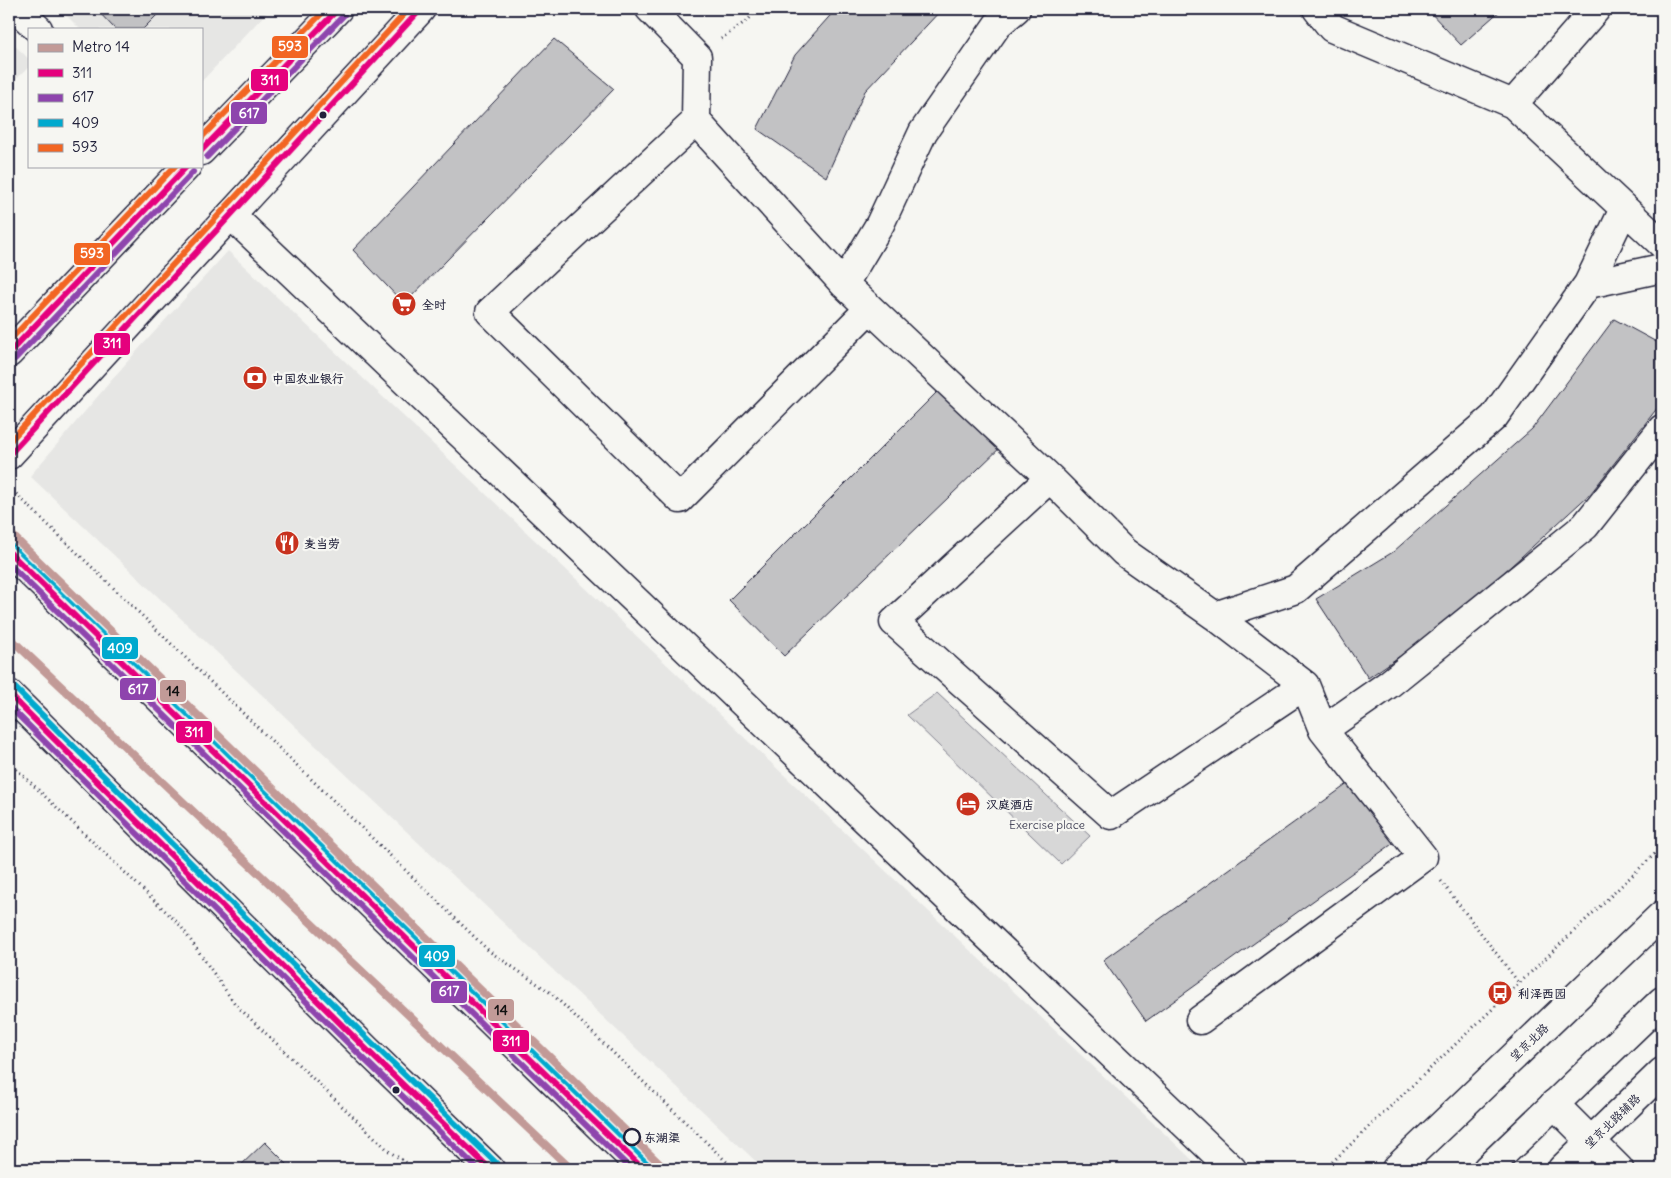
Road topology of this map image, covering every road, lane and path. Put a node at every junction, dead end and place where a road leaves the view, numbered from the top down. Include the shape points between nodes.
1 (17, 9) edge
2 (338, 9) edge
3 (421, 9) edge
4 (650, 9) edge
5 (757, 9) edge
6 (1016, 9) edge
7 (1317, 9) edge
8 (1596, 9) edge
9 (37, 28) edge
10 (697, 57) junction
11 (1513, 104) junction
12 (696, 121) junction
13 (202, 149) edge
14 (183, 168) edge
15 (1624, 209) junction
16 (231, 215) junction
17 (1662, 244) edge
18 (1662, 268) edge
19 (844, 284) junction
20 (1588, 284) junction
21 (869, 309) junction
22 (9, 353) edge
23 (1662, 429) edge
24 (9, 455) edge
25 (1050, 478) junction
26 (9, 487) edge
27 (9, 552) edge
28 (1214, 616) junction
29 (1305, 684) junction
30 (9, 694) edge
31 (1323, 730) junction
32 (9, 762) edge
33 (1662, 847) edge
34 (1422, 857) junction
35 (1662, 915) edge
36 (1519, 983) junction
37 (1662, 1001) edge
38 (1200, 1020) dead end
39 (1662, 1072) edge
40 (1554, 1104) junction
41 (1590, 1141) junction
42 (416, 1169) edge
43 (490, 1169) edge
44 (643, 1169) edge
45 (734, 1169) edge
46 (1232, 1169) edge
47 (1325, 1169) edge
48 (1396, 1169) edge
49 (1487, 1169) edge
50 (1562, 1169) edge
51 (1619, 1169) edge

1 - 9 street
2 - 13 street
3 - 16 street
4 - 10 street
5 - 10 path
6 - 19 street via 998,24 923,132 880,224
7 - 11 street via 1332,28
8 - 11 street
10 - 12 street
11 - 15 street
12 - 19 street
12 - 21 street via 490,312 680,499
14 - 22 street
15 - 17 street
15 - 20 street
16 - 24 street
16 - 46 street
18 - 20 street
19 - 21 street
20 - 28 street via 1494,417 1296,589
21 - 25 street
23 - 31 street via 1585,526 1389,684
25 - 28 street via 1124,552
25 - 29 street via 894,622 1111,815
26 - 45 path via 489,951 551,993
27 - 44 street
28 - 29 street
29 - 31 street
30 - 43 street
31 - 34 street
32 - 42 path via 180,924 236,1004 390,1152
33 - 36 path
34 - 36 path
34 - 38 street
35 - 48 street, 望京北路
36 - 47 path
37 - 40 street
39 - 41 street, 望京北路辅路
40 - 41 street
40 - 49 street
41 - 50 street, 望京北路辅路
41 - 51 street

